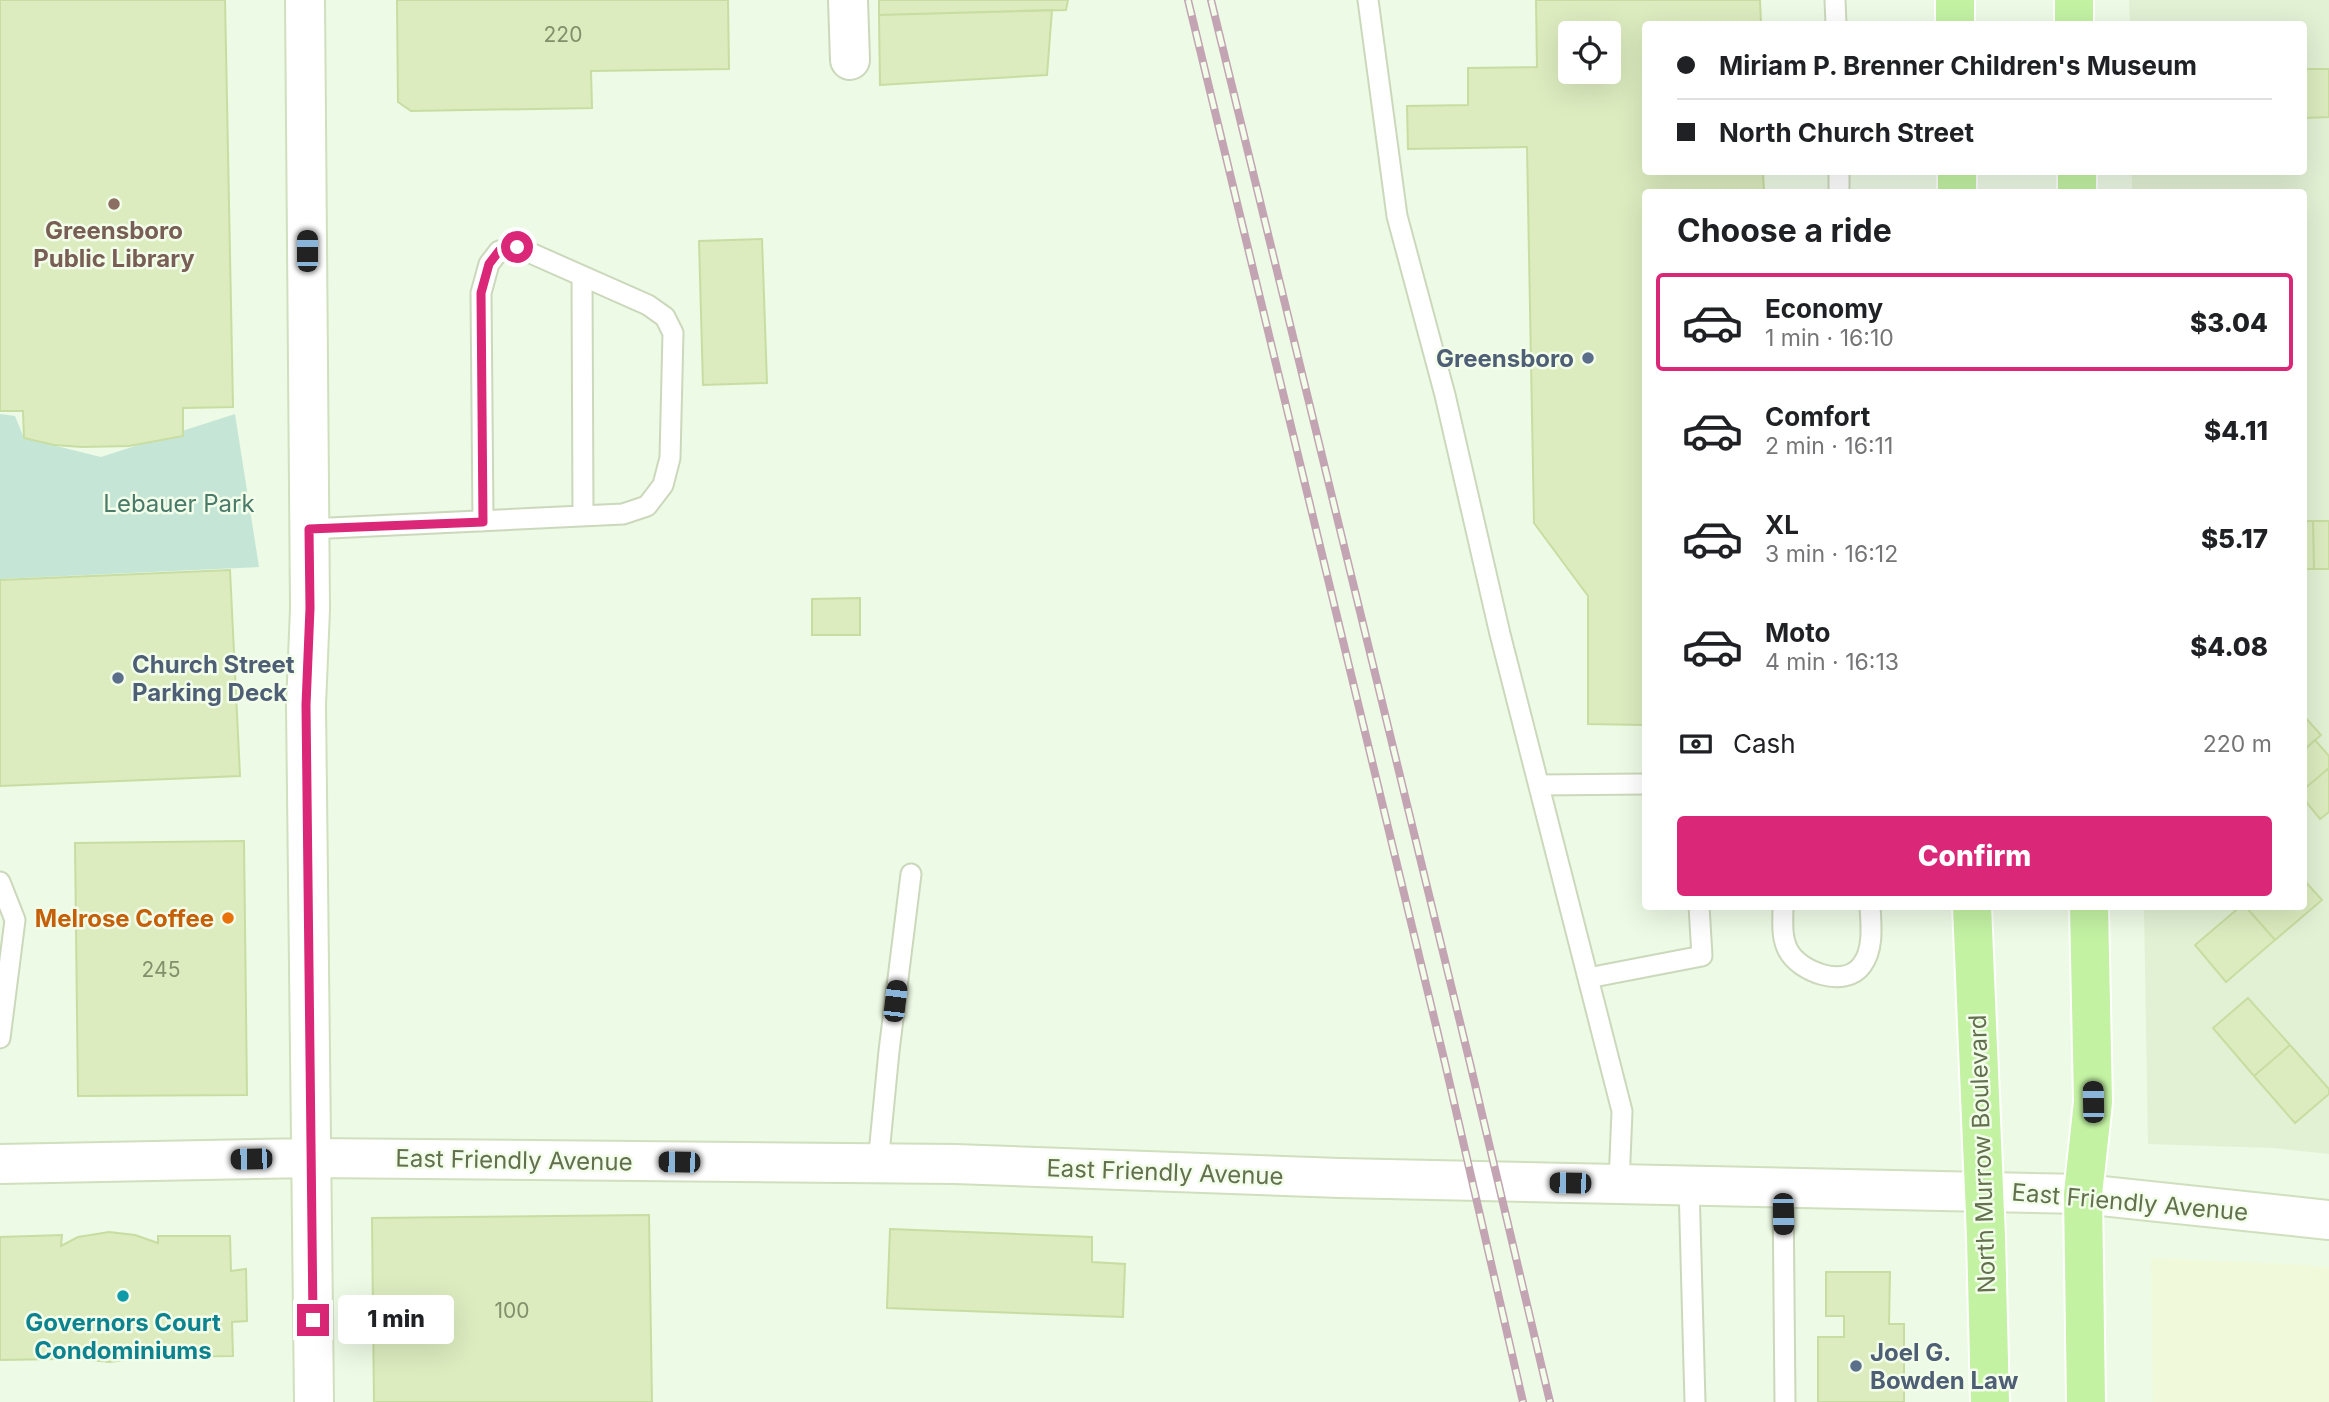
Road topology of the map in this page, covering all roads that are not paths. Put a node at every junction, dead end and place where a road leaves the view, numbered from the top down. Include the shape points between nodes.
1 (305, 0) edge
2 (848, 0) edge
3 (1368, 0) edge
4 (1835, 0) edge
5 (1955, 0) edge
6 (2074, 0) edge
7 (1836, 21) edge
8 (1955, 21) edge
9 (2074, 21) edge
10 (850, 60) dead end
11 (582, 276) junction
12 (583, 516) junction
13 (483, 522) junction
14 (309, 529) junction
15 (1642, 784) edge
16 (1539, 785) junction
17 (911, 874) dead end
18 (0, 882) edge
19 (1699, 910) edge
20 (1783, 910) edge
21 (1870, 910) edge
22 (1972, 910) edge
23 (2089, 910) edge
24 (1588, 978) junction
25 (0, 1038) edge
26 (310, 1158) junction
27 (0, 1164) edge
28 (878, 1164) junction
29 (1619, 1184) junction
30 (1689, 1185) junction
31 (1783, 1187) junction
32 (1984, 1191) junction
33 (2082, 1194) junction
34 (2329, 1220) edge
35 (314, 1402) edge
36 (1695, 1402) edge
37 (1785, 1402) edge
38 (1990, 1402) edge
39 (2086, 1402) edge

1 - 14 main road
2 - 10 main road
3 - 16 lane via 1397,216 1446,395
4 - 7 lane
5 - 8 main road
6 - 9 main road
11 - 12 lane
11 - 12 lane via 648,305 665,317 673,333 670,458 663,485 647,506 623,514
11 - 13 lane via 517,247 499,251 489,264 481,293
12 - 13 lane
13 - 14 lane
14 - 26 main road
15 - 16 lane
16 - 24 lane
17 - 28 lane
18 - 25 lane via 15,920
19 - 24 lane via 1702,956
20 - 21 lane via 1783,934 1794,960 1828,976 1847,976 1861,967 1869,953
22 - 32 main road, North Murrow Boulevard
23 - 33 main road via 2093,1102
24 - 29 lane via 1622,1111
26 - 27 main road, East Friendly Avenue
26 - 28 main road, East Friendly Avenue
26 - 35 main road
28 - 29 main road, East Friendly Avenue
29 - 30 main road, East Friendly Avenue
30 - 31 main road, East Friendly Avenue
30 - 36 lane
31 - 32 main road, East Friendly Avenue
31 - 37 lane
32 - 33 main road, East Friendly Avenue
32 - 38 main road, North Murrow Boulevard
33 - 34 main road, East Friendly Avenue
33 - 39 main road

